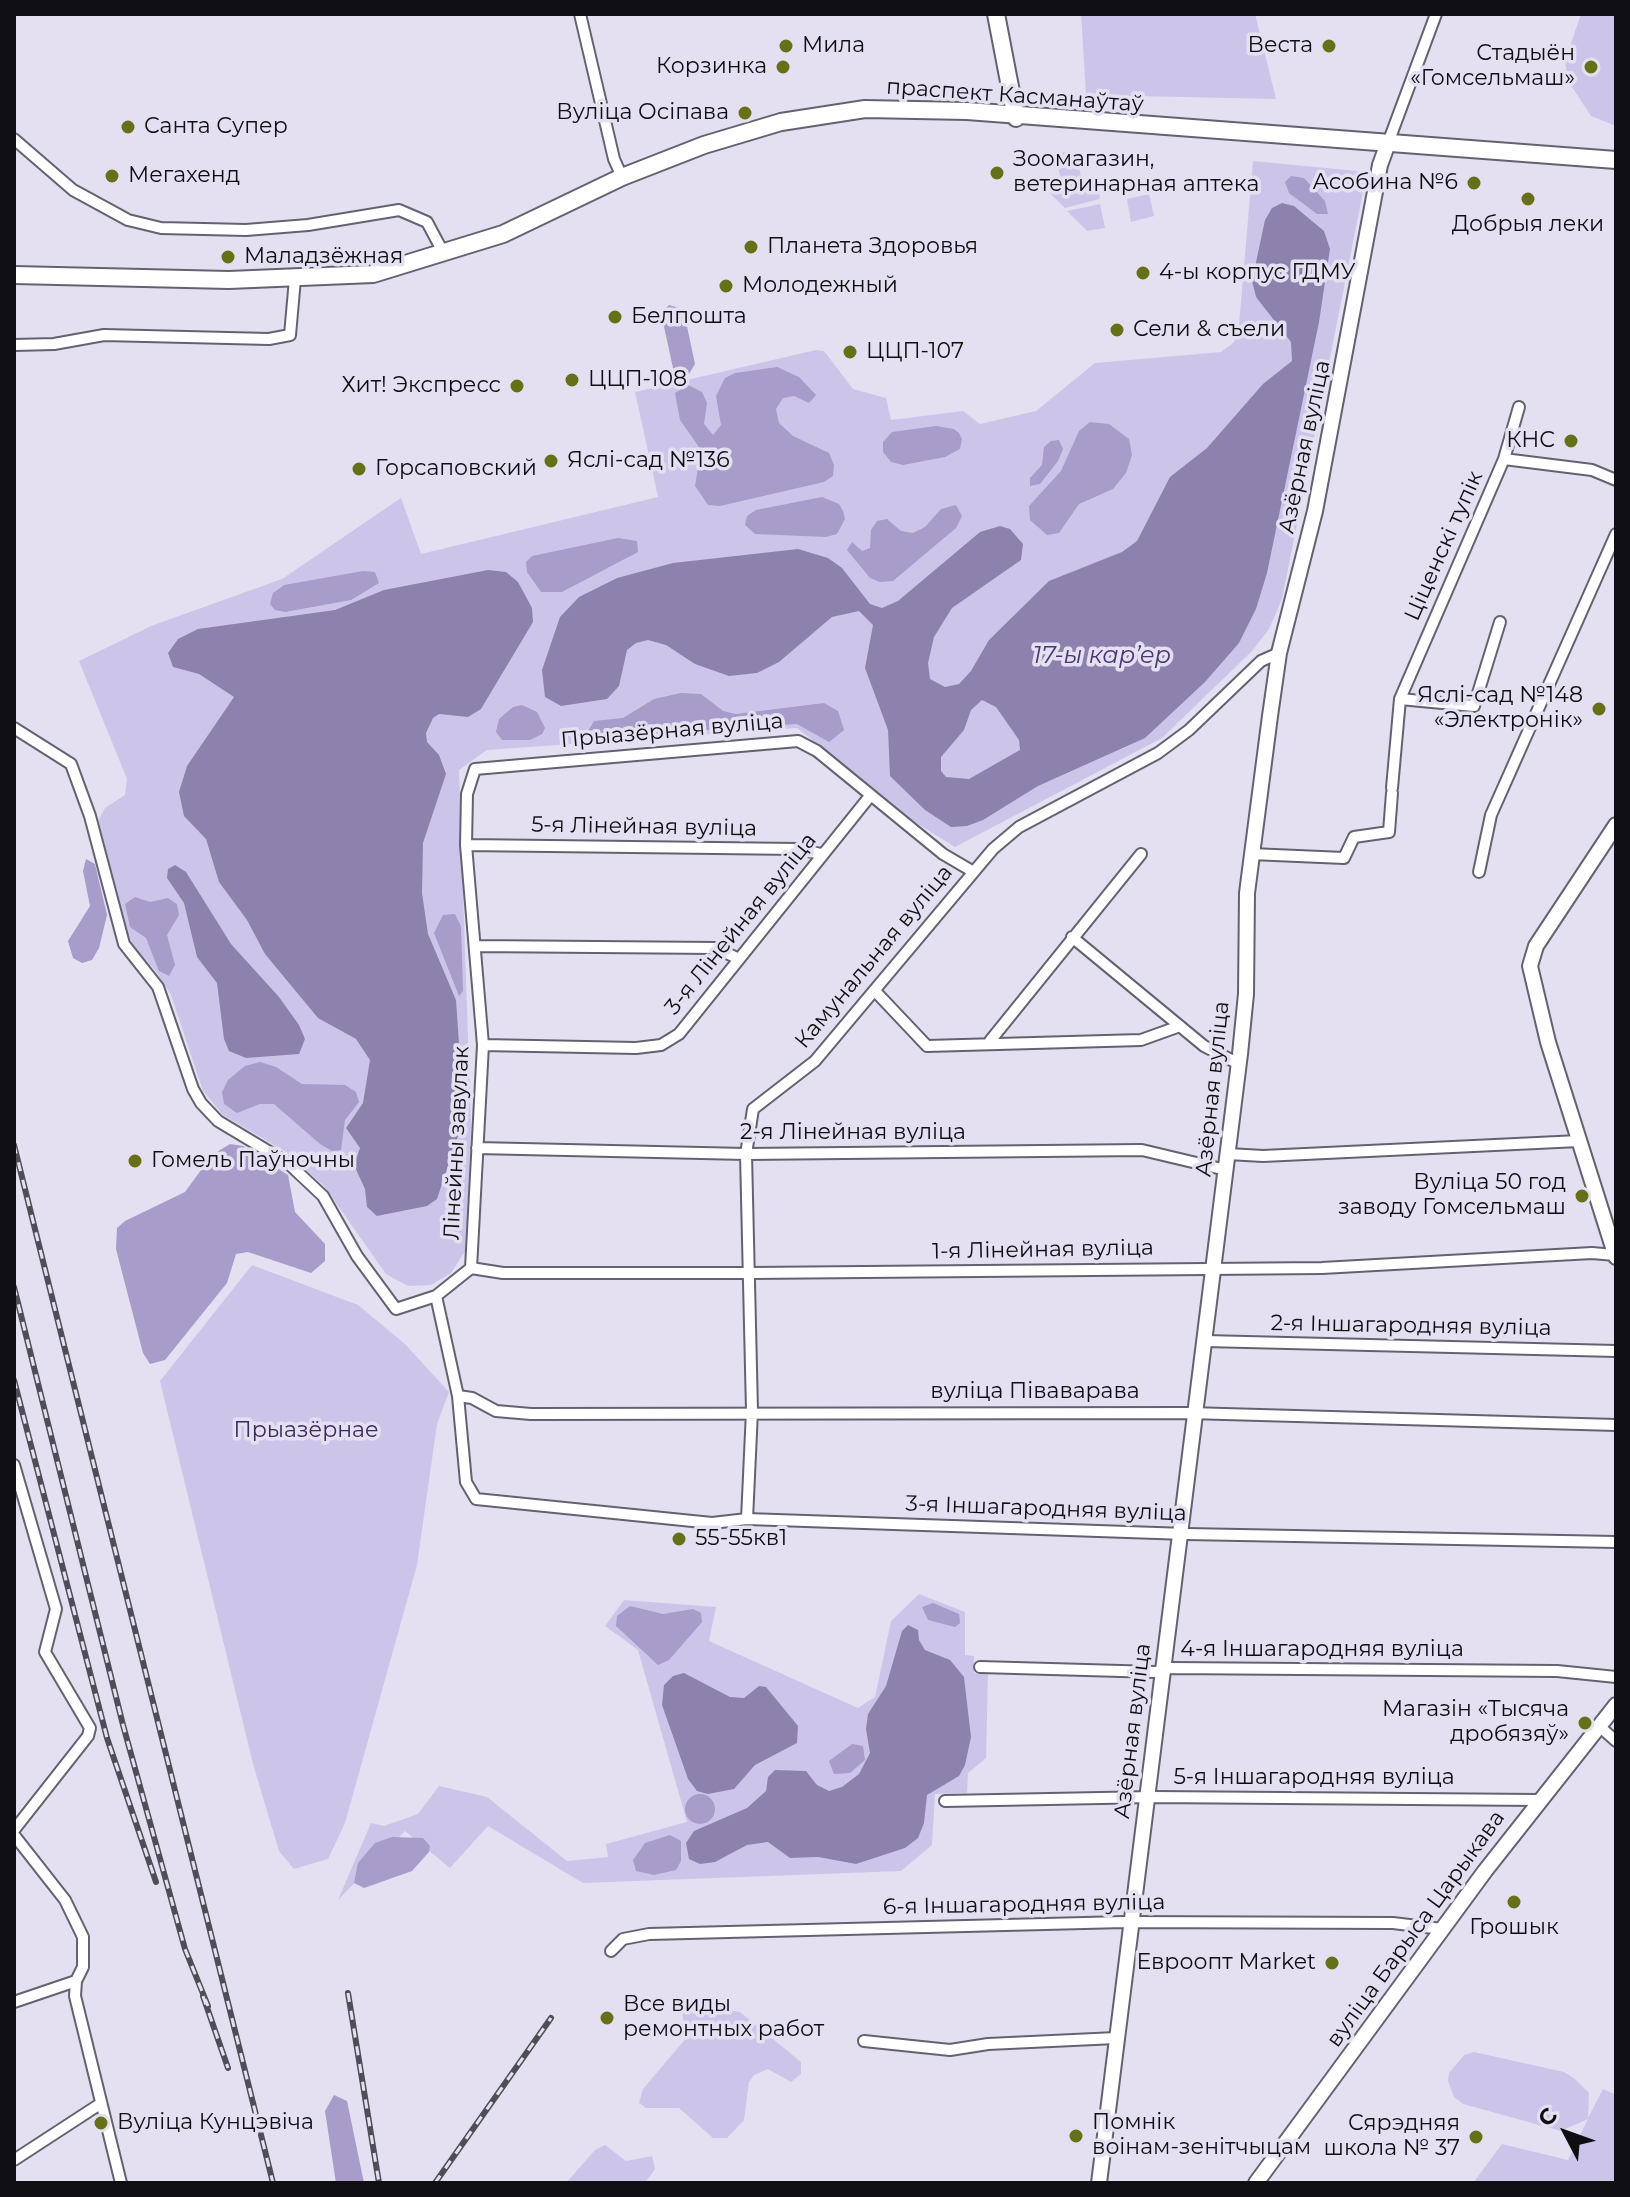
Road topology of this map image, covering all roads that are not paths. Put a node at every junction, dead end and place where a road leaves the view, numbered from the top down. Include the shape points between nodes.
1 (580, 14) edge
2 (996, 14) edge
3 (1436, 14) edge
4 (1016, 118) junction
5 (14, 139) edge
6 (1388, 143) junction
7 (1616, 160) edge
8 (622, 177) junction
9 (444, 254) junction
10 (14, 275) edge
11 (295, 279) junction
12 (14, 345) edge
13 (1519, 407) dead end
14 (1504, 459) junction
15 (1616, 480) edge
16 (1616, 534) edge
17 (1500, 622) dead end
18 (1279, 653) junction
19 (1400, 699) junction
20 (14, 728) edge
21 (475, 769) joint
22 (870, 796) junction
23 (1616, 825) edge
24 (466, 845) junction
25 (821, 854) junction
26 (1141, 854) dead end
27 (1251, 854) junction
28 (972, 871) junction
29 (1479, 872) dead end
30 (1072, 937) junction
31 (475, 946) junction
32 (739, 959) junction
33 (875, 991) junction
34 (1180, 1026) junction
35 (990, 1041) junction
36 (483, 1045) junction
37 (1239, 1064) junction
38 (1579, 1141) junction
39 (477, 1148) junction
40 (746, 1154) junction
41 (1228, 1154) junction
42 (1226, 1170) junction
43 (1616, 1256) edge
44 (471, 1268) junction
45 (1213, 1269) junction
46 (751, 1273) junction
47 (436, 1296) junction
48 (1205, 1341) junction
49 (1616, 1351) edge
50 (458, 1396) junction
51 (752, 1411) junction
52 (1195, 1413) junction
53 (1616, 1425) edge
54 (14, 1465) edge
55 (747, 1519) junction
56 (1179, 1533) junction
57 (1616, 1542) edge
58 (980, 1667) dead end
59 (1163, 1670) junction
60 (1616, 1677) edge
61 (1616, 1705) edge
62 (1599, 1726) junction
63 (1616, 1741) edge
64 (1147, 1797) junction
65 (1539, 1800) junction
66 (945, 1801) dead end
67 (14, 1833) edge
68 (1131, 1922) junction
69 (1442, 1929) junction
70 (611, 1951) dead end
71 (76, 1981) junction
72 (14, 2002) edge
73 (1116, 2038) junction
74 (864, 2041) dead end
75 (100, 2104) junction
76 (14, 2160) edge
77 (121, 2183) edge
78 (1099, 2183) edge
79 (1256, 2183) edge

1 - 8 street
2 - 4 main road
3 - 6 street, Азёрная вуліца
4 - 6 main road, праспект Касманаўтаў
4 - 8 main road, праспект Касманаўтаў via 923,109 816,114 704,145
5 - 9 street via 73,190 128,220 161,228 246,230 399,210 427,222
6 - 7 main road, праспект Касманаўтаў
6 - 18 street, Азёрная вуліца via 1315,511
8 - 9 main road, праспект Касманаўтаў via 503,234
9 - 11 main road, праспект Касманаўтаў via 373,274
10 - 11 main road, праспект Касманаўтаў
11 - 12 street via 290,335 104,335
13 - 14 street, Ціценскі тупік
14 - 15 street via 1592,470
14 - 19 street, Ціценскі тупік
16 - 29 street via 1491,815
17 - 19 street via 1474,706
18 - 27 street, Азёрная вуліца
18 - 28 street, Камунальная вуліца via 1261,661 1158,753 1019,827
19 - 27 street, Ціценскі тупік via 1389,832 1354,837 1344,858
20 - 47 street via 71,764 124,944 158,987 201,1103 218,1121 288,1163 323,1196 396,1309
21 - 22 street, Прыазёрная вуліца via 798,741
21 - 24 street, Лінейны завулак via 467,794
22 - 25 street, 3-я Лінейная вуліца
22 - 28 street, Прыазёрная вуліца
23 - 38 street via 1536,946 1530,966
24 - 25 street, 5-я Лінейная вуліца via 798,849
24 - 31 street, Лінейны завулак
25 - 32 street, 3-я Лінейная вуліца
26 - 30 street
27 - 37 street, Азёрная вуліца
28 - 33 street, Камунальная вуліца
30 - 34 street
30 - 35 street
31 - 32 street via 716,948
31 - 36 street, Лінейны завулак
32 - 36 street, 3-я Лінейная вуліца via 679,1034 661,1045
33 - 35 street via 927,1046
33 - 40 street, Камунальная вуліца via 815,1061 753,1109
34 - 35 street via 1141,1040
34 - 37 street
36 - 39 street, Лінейны завулак
37 - 41 street, Азёрная вуліца
38 - 41 street
38 - 43 street
39 - 40 street, 2-я Лінейная вуліца
39 - 44 street, Лінейны завулак
40 - 42 street, 2-я Лінейная вуліца via 1142,1150
40 - 46 street, Камунальная вуліца
41 - 42 street, Азёрная вуліца
42 - 45 street, Азёрная вуліца
43 - 45 street, 1-я Лінейная вуліца
44 - 46 street, 1-я Лінейная вуліца via 503,1273
44 - 47 street, Лінейны завулак
45 - 46 street, 1-я Лінейная вуліца
45 - 48 street, Азёрная вуліца
46 - 51 street, Камунальная вуліца
47 - 50 street
48 - 49 street, 2-я Іншагародняя вуліца
48 - 52 street, Азёрная вуліца
50 - 51 street, вуліца Піваварава via 496,1411 531,1414
50 - 55 street, 3-я Іншагародняя вуліца via 466,1482 476,1499 712,1523
51 - 52 street, вуліца Піваварава
51 - 55 street, Камунальная вуліца
52 - 53 street, вуліца Піваварава
52 - 56 street, Азёрная вуліца
54 - 67 street via 56,1609 45,1652 90,1728
55 - 56 street, 3-я Іншагародняя вуліца
56 - 57 street, 3-я Іншагародняя вуліца
56 - 59 street, Азёрная вуліца
58 - 59 street, 4-я Іншагародняя вуліца
59 - 60 street, 4-я Іншагародняя вуліца via 1557,1671
59 - 64 street, Азёрная вуліца
61 - 62 street, вуліца Барыса Царыкава
62 - 63 street
62 - 65 street, вуліца Барыса Царыкава
64 - 65 street, 5-я Іншагародняя вуліца
64 - 66 street, 5-я Іншагародняя вуліца
64 - 68 street, Азёрная вуліца
65 - 69 street, вуліца Барыса Царыкава
67 - 71 street via 75,1917 85,1949
68 - 69 street, 6-я Іншагародняя вуліца via 1364,1922
68 - 70 street, 6-я Іншагародняя вуліца via 649,1934 623,1939
68 - 73 street, Азёрная вуліца
69 - 79 street, вуліца Барыса Царыкава
71 - 72 street
71 - 75 street
73 - 74 street via 950,2050
73 - 78 street, Азёрная вуліца
75 - 76 street
75 - 77 street

